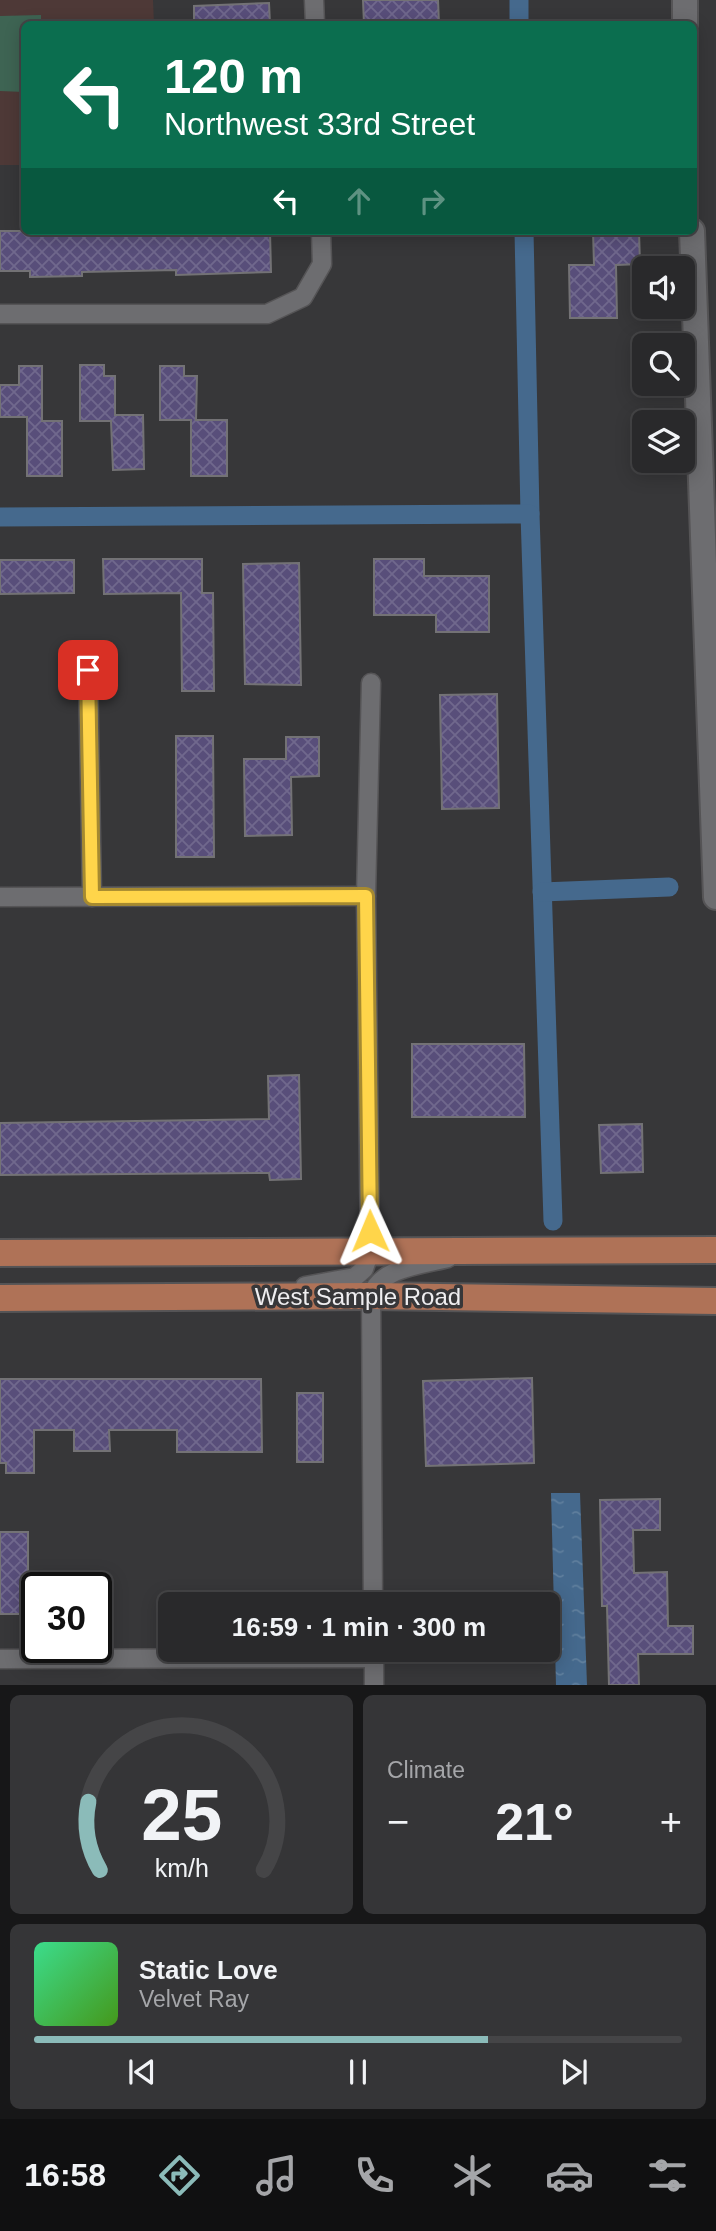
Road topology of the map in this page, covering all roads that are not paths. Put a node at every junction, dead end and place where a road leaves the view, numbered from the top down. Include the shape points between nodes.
1 (314, 0) edge
2 (685, 0) edge
3 (315, 21) edge
4 (685, 21) edge
5 (321, 235) edge
6 (692, 235) edge
7 (0, 314) edge
8 (88, 670) dead end
9 (370, 683) dead end
10 (713, 727) edge
11 (366, 896) junction
12 (0, 897) edge
13 (92, 897) junction
14 (716, 897) edge
15 (716, 1250) edge
16 (370, 1251) junction
17 (478, 1251) junction
18 (0, 1253) edge
19 (371, 1296) junction
20 (236, 1297) junction
21 (0, 1298) edge
22 (716, 1301) edge
23 (373, 1592) edge
24 (158, 1657) edge
25 (0, 1659) edge
26 (374, 1662) edge
27 (374, 1685) edge

1 - 3 street
2 - 4 main road
5 - 7 street via 322,264 303,297 267,314
6 - 10 main road
8 - 13 street
9 - 11 street
10 - 14 main road
11 - 13 street
11 - 16 street
12 - 13 street
15 - 17 main road, West Sample Road
16 - 17 main road, West Sample Road
16 - 18 main road, West Sample Road
16 - 20 street via 364,1269 355,1277
17 - 19 street via 395,1272 375,1284
19 - 20 main road, West Sample Road
19 - 22 main road, West Sample Road
19 - 23 street
20 - 21 main road, West Sample Road
24 - 25 street
26 - 27 street

